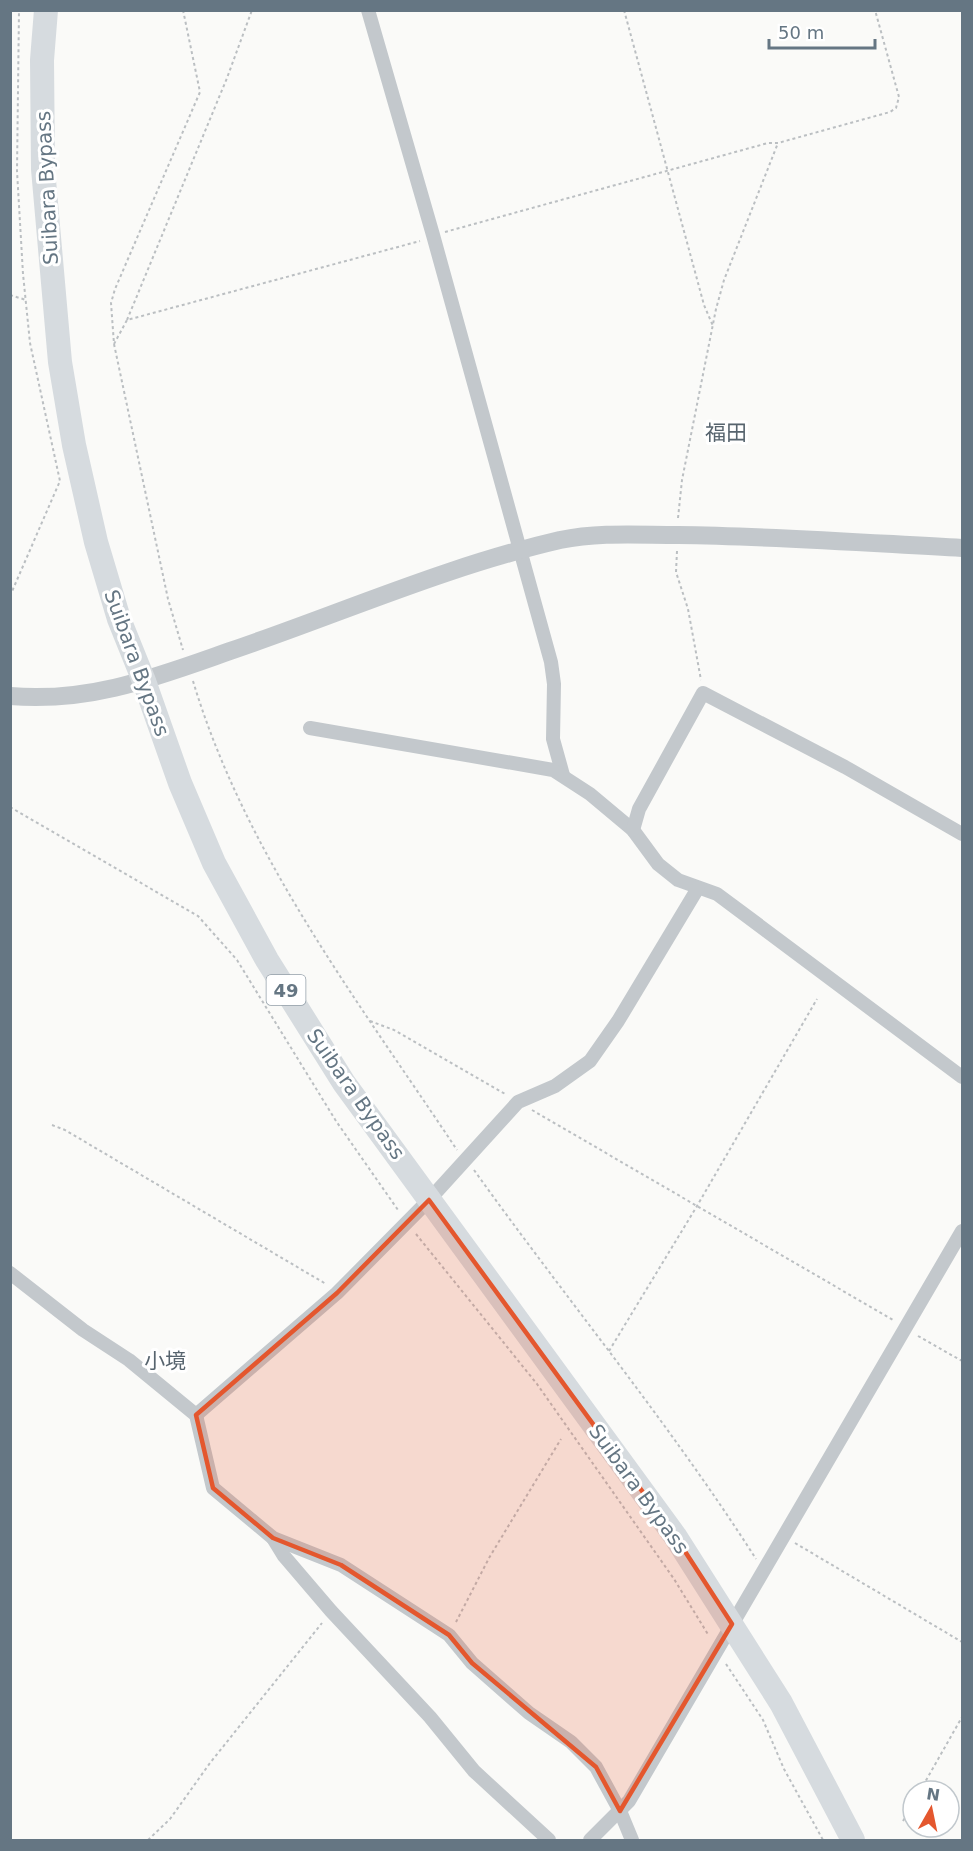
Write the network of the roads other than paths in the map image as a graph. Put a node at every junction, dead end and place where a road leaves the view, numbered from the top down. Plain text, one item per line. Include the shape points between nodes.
1 (46, 10) edge
2 (368, 10) edge
3 (963, 548) edge
4 (519, 550) junction
5 (144, 681) junction
6 (10, 696) edge
7 (309, 728) dead end
8 (562, 775) junction
9 (633, 830) junction
10 (963, 834) edge
11 (698, 888) junction
12 (963, 1077) edge
13 (429, 1200) junction
14 (963, 1231) edge
15 (10, 1273) edge
16 (196, 1415) junction
17 (273, 1538) junction
18 (732, 1624) junction
19 (620, 1811) junction
20 (549, 1840) edge
21 (590, 1840) edge
22 (632, 1840) edge
23 (853, 1840) edge

1 - 5 highway, Suibara Bypass / 49 via 42,60 43,169 60,362 96,542 119,619
2 - 4 street
3 - 4 street via 677,535 584,536
4 - 5 street
4 - 8 street via 551,662 553,739
5 - 6 street via 86,695
5 - 13 highway, Suibara Bypass / 49 via 180,783 214,863 267,960 344,1083
7 - 8 street via 553,770
8 - 9 street
9 - 10 street via 639,809 703,693
9 - 11 street via 658,864 678,880
11 - 12 street via 717,894
11 - 13 street via 590,1061 555,1086 518,1101
13 - 16 street via 337,1293
13 - 18 highway, Suibara Bypass / 49 via 675,1536
14 - 18 street
15 - 16 street via 129,1360
16 - 17 street via 213,1488
17 - 19 street via 341,1566 449,1635 472,1664 529,1713 571,1742 596,1767
17 - 20 street via 331,1611 430,1717 474,1771
18 - 19 street
18 - 23 highway, Suibara Bypass / 49 via 781,1703
19 - 21 street
19 - 22 street

